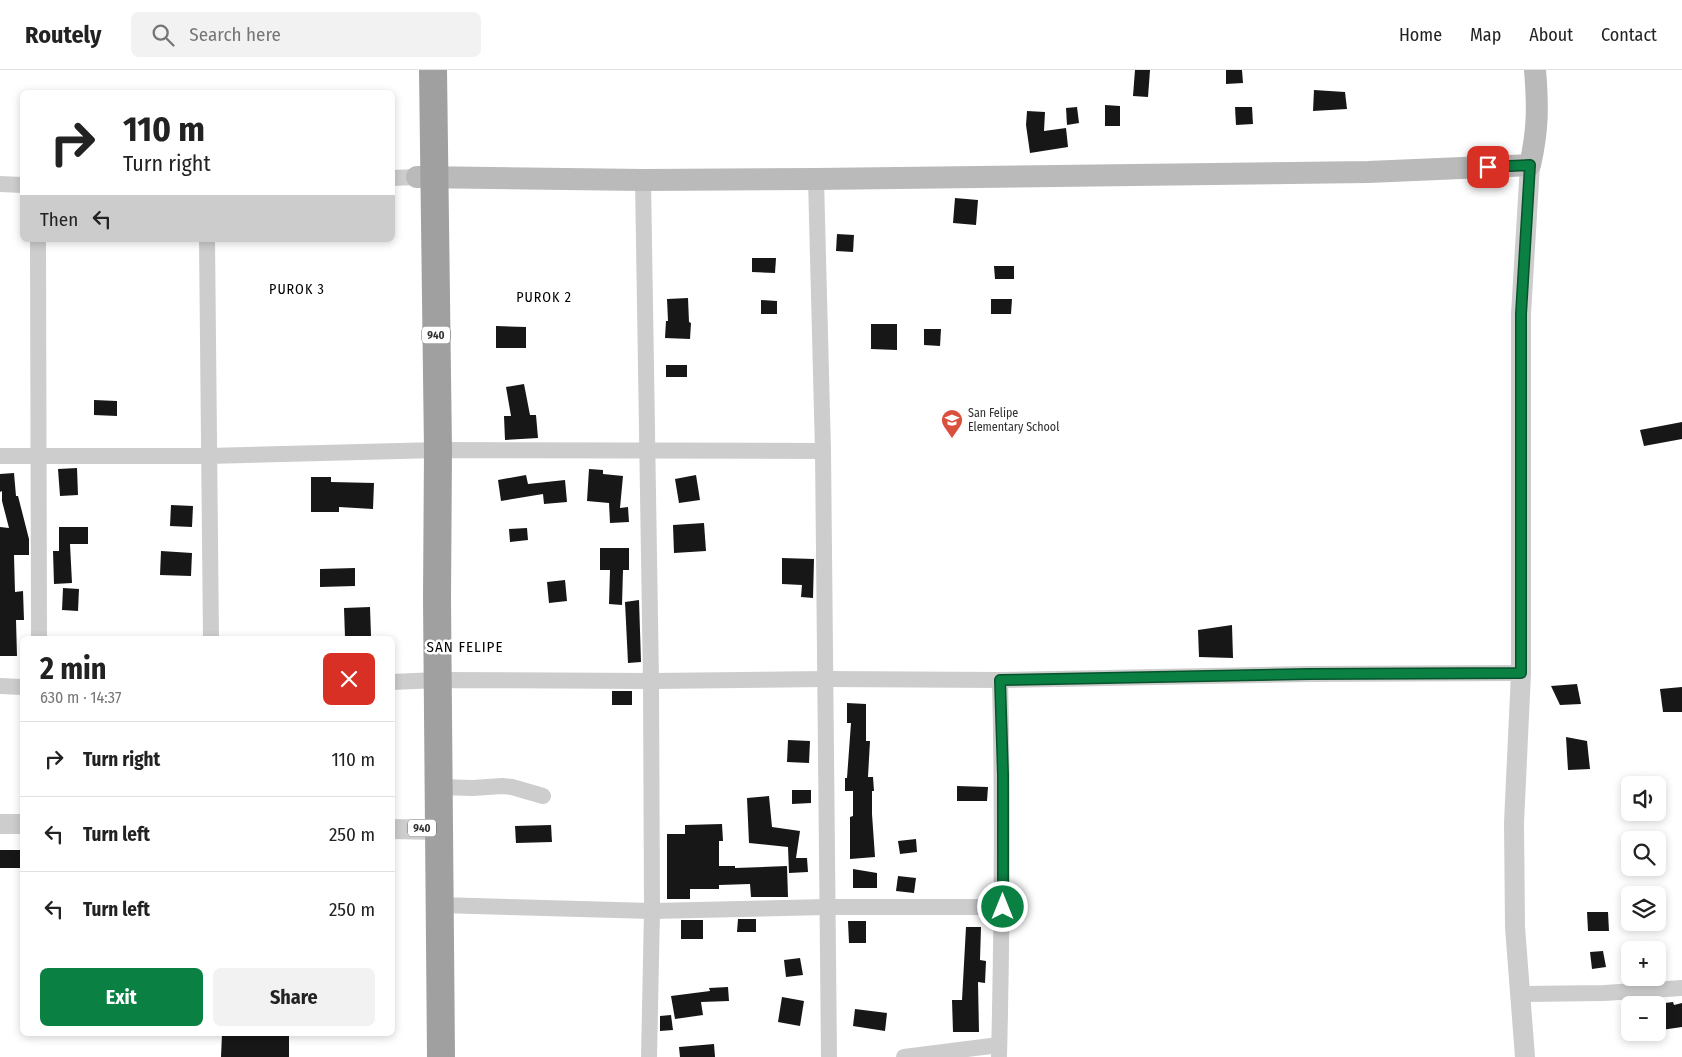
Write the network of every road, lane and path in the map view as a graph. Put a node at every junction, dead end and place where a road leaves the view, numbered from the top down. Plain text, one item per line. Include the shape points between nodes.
1 (417, 70) edge
2 (433, 70) edge
3 (1536, 70) edge
4 (1530, 165) junction
5 (414, 177) edge
6 (643, 180) junction
7 (816, 180) junction
8 (0, 184) edge
9 (20, 185) edge
10 (38, 242) edge
11 (207, 242) edge
12 (647, 450) junction
13 (429, 451) junction
14 (823, 451) junction
15 (40, 455) junction
16 (0, 456) edge
17 (208, 456) junction
18 (39, 636) edge
19 (211, 636) edge
20 (1521, 673) junction
21 (825, 679) junction
22 (430, 680) junction
23 (1000, 680) junction
24 (651, 681) junction
25 (395, 682) edge
26 (0, 686) edge
27 (20, 687) edge
28 (439, 787) junction
29 (543, 796) dead end
30 (0, 824) edge
31 (20, 824) edge
32 (395, 828) edge
33 (431, 830) junction
34 (439, 904) junction
35 (827, 907) junction
36 (1003, 907) junction
37 (652, 911) junction
38 (1682, 988) edge
39 (1521, 994) junction
40 (999, 1051) edge
41 (424, 1057) edge
42 (441, 1057) edge
43 (650, 1057) edge
44 (830, 1057) edge
45 (904, 1057) edge
46 (1525, 1057) edge

1 - 5 highway, 940
2 - 5 highway, 940
3 - 4 main road via 1538,116
4 - 7 main road via 1368,172
4 - 20 street via 1521,314
5 - 6 main road
5 - 13 highway, 940
6 - 7 main road
6 - 12 street
7 - 14 street
8 - 9 street
10 - 15 street
11 - 17 street
12 - 13 street
12 - 14 street
12 - 24 street
13 - 17 street
13 - 22 highway, 940
14 - 21 street
15 - 16 street
15 - 17 street
15 - 18 street
17 - 19 street
20 - 23 street
20 - 39 street via 1514,823 1515,927
21 - 23 street
21 - 24 street
21 - 35 street
22 - 24 street
22 - 25 street
22 - 28 highway, 940
22 - 33 highway, 940
23 - 36 street
24 - 37 street
26 - 27 street
28 - 29 street via 502,786
28 - 33 highway, 940
30 - 31 street
32 - 33 street
33 - 34 highway, 940
33 - 41 highway, 940
34 - 37 street
34 - 42 highway, 940
35 - 36 street
35 - 37 street
35 - 44 street
36 - 40 street
37 - 43 street
38 - 39 street
39 - 46 street
40 - 45 street

